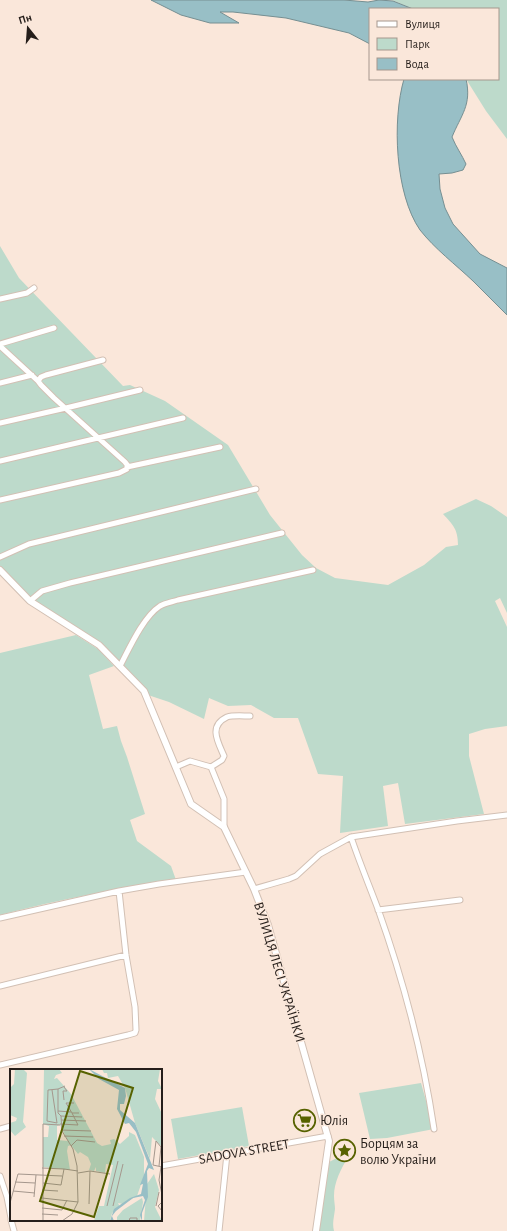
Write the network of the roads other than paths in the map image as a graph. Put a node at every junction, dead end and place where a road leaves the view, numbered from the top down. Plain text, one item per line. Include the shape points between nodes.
1 (34, 288) dead end
2 (0, 299) edge
3 (54, 328) dead end
4 (0, 345) edge
5 (103, 360) dead end
6 (32, 376) junction
7 (38, 381) junction
8 (0, 383) edge
9 (140, 390) dead end
10 (66, 408) junction
11 (183, 418) dead end
12 (0, 423) edge
13 (99, 438) junction
14 (220, 447) dead end
15 (0, 461) edge
16 (127, 467) junction
17 (256, 489) dead end
18 (0, 500) edge
19 (282, 532) dead end
20 (0, 557) edge
21 (0, 570) edge
22 (313, 570) dead end
23 (30, 601) junction
24 (120, 666) junction
25 (250, 716) dead end
26 (176, 767) junction
27 (211, 767) junction
28 (507, 815) edge
29 (224, 827) junction
30 (351, 837) junction
31 (246, 872) junction
32 (254, 889) junction
33 (119, 892) junction
34 (460, 900) dead end
35 (378, 910) junction
36 (0, 918) edge
37 (126, 955) junction
38 (0, 986) edge
39 (0, 1065) edge
40 (10, 1126) edge
41 (0, 1129) edge
42 (434, 1129) dead end
43 (328, 1136) junction
44 (227, 1154) junction
45 (162, 1166) edge
46 (0, 1176) edge
47 (9, 1197) edge
48 (10, 1208) edge
49 (12, 1221) edge
50 (14, 1231) edge
51 (219, 1231) edge
52 (316, 1231) edge

1 - 2 street via 27,293
3 - 4 street
4 - 6 street
5 - 7 street via 46,375
6 - 7 street
6 - 8 street
7 - 10 street
9 - 10 street
10 - 12 street
10 - 13 street
11 - 13 street
13 - 15 street
13 - 16 street via 125,462
14 - 16 street
16 - 18 street via 119,473
17 - 20 street via 28,544
19 - 23 street via 70,583 42,591
21 - 23 street, ВУЛИЦЯ ЛЕСІ УКРАЇНКИ
22 - 24 street via 161,606 140,628
23 - 24 street, ВУЛИЦЯ ЛЕСІ УКРАЇНКИ via 99,645
24 - 26 street, ВУЛИЦЯ ЛЕСІ УКРАЇНКИ via 144,691
25 - 27 street via 228,717 218,724 216,738 224,756
26 - 27 street via 190,761
26 - 29 street, ВУЛИЦЯ ЛЕСІ УКРАЇНКИ via 191,804
27 - 29 street via 224,799
28 - 30 street
29 - 31 street, ВУЛИЦЯ ЛЕСІ УКРАЇНКИ
30 - 32 street via 320,854 296,876
30 - 35 street
31 - 32 street, ВУЛИЦЯ ЛЕСІ УКРАЇНКИ
31 - 33 street
32 - 43 street, ВУЛИЦЯ ЛЕСІ УКРАЇНКИ via 268,925
33 - 36 street
33 - 37 street
34 - 35 street
35 - 42 street via 403,986
37 - 38 street
37 - 39 street via 135,1007 135,1033
40 - 41 street
43 - 44 street, SADOVA STREET
43 - 52 street, ВУЛИЦЯ ЛЕСІ УКРАЇНКИ via 330,1141
44 - 45 street, SADOVA STREET
44 - 51 street
46 - 47 street
47 - 48 street
49 - 50 street

